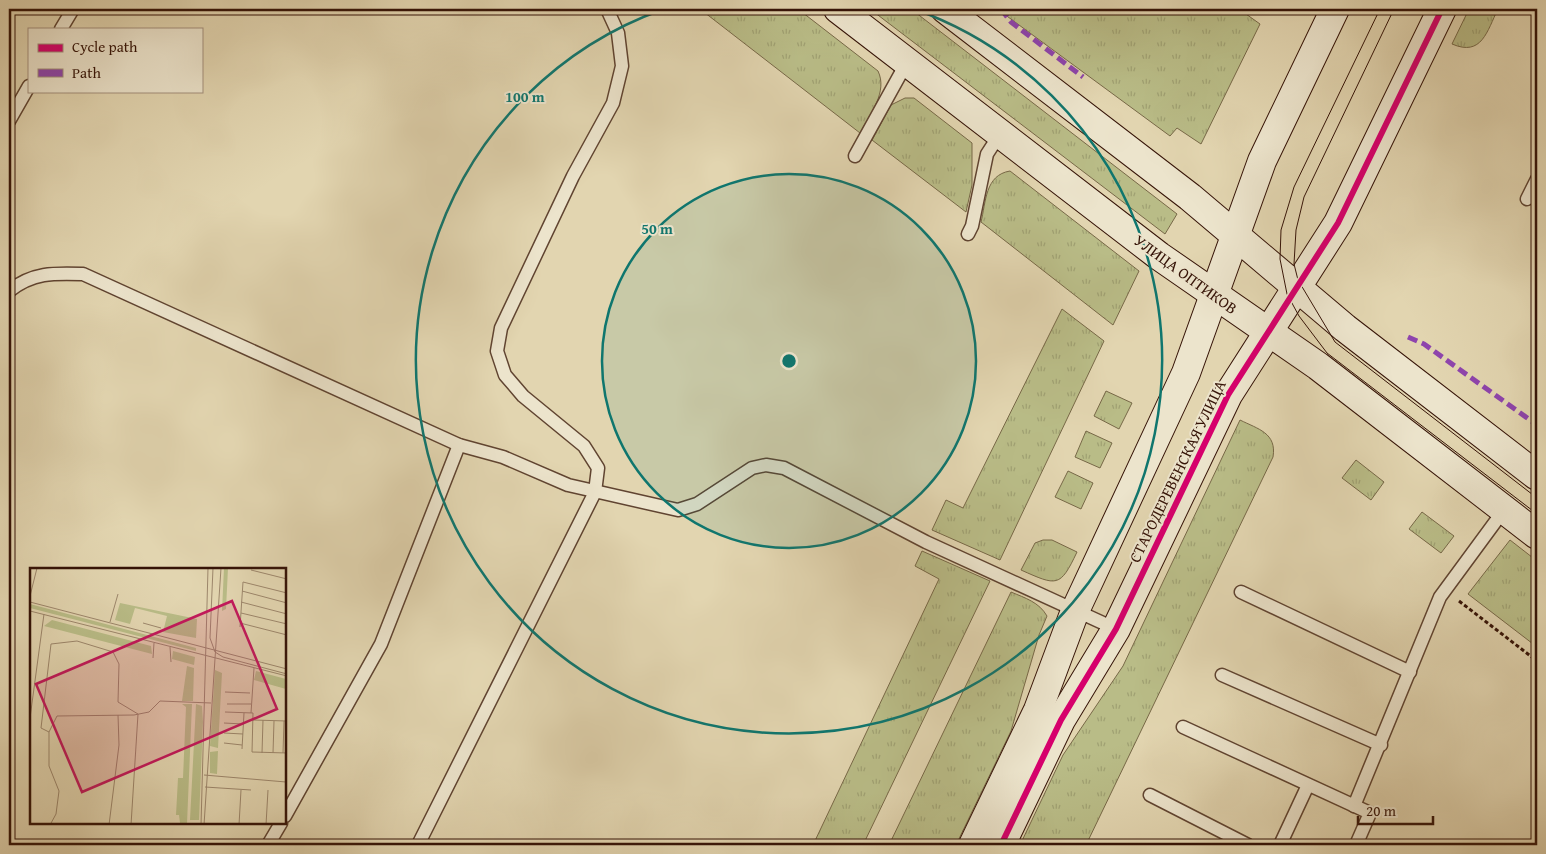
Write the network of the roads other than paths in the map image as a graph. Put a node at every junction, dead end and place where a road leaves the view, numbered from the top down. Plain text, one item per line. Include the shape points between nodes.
1 (73, 9) edge
2 (607, 9) edge
3 (838, 9) edge
4 (945, 9) edge
5 (1335, 9) edge
6 (1442, 9) edge
7 (62, 28) edge
8 (907, 62) junction
9 (28, 88) edge
10 (9, 121) edge
11 (1000, 134) junction
12 (855, 156) dead end
13 (1537, 179) edge
14 (1527, 199) dead end
15 (968, 234) dead end
16 (1235, 235) junction
17 (1297, 287) junction
18 (9, 291) edge
19 (1214, 294) junction
20 (1268, 332) junction
21 (460, 445) junction
22 (1537, 476) edge
23 (595, 492) junction
24 (1504, 510) junction
25 (1537, 535) edge
26 (1241, 592) dead end
27 (1076, 610) junction
28 (1116, 628) junction
29 (1410, 672) junction
30 (1222, 675) dead end
31 (1183, 728) dead end
32 (1381, 746) junction
33 (1308, 785) junction
34 (1150, 795) dead end
35 (1354, 806) junction
36 (286, 814) edge
37 (280, 824) edge
38 (268, 845) edge
39 (418, 845) edge
40 (973, 845) edge
41 (1001, 845) edge
42 (1248, 845) edge
43 (1280, 845) edge
44 (1356, 845) edge

1 - 7 lane
2 - 23 lane via 618,33 622,66 613,103 573,176 501,328 497,351 505,375 523,396 584,446 598,468
3 - 8 street, УЛИЦА ОПТИКОВ
4 - 16 street via 1146,162
5 - 16 street, СТАРОДЕРЕВЕНСКАЯ УЛИЦА via 1262,161
6 - 17 street, СТАРОДЕРЕВЕНСКАЯ УЛИЦА via 1338,224
8 - 11 street, УЛИЦА ОПТИКОВ
8 - 12 lane
9 - 10 lane
11 - 15 lane via 987,154
11 - 19 street, УЛИЦА ОПТИКОВ
13 - 14 lane
16 - 17 street
16 - 19 street, СТАРОДЕРЕВЕНСКАЯ УЛИЦА
17 - 20 street, СТАРОДЕРЕВЕНСКАЯ УЛИЦА
17 - 22 street via 1345,328
18 - 21 lane via 20,282 47,273 83,274
19 - 20 street, УЛИЦА ОПТИКОВ
19 - 27 street, СТАРОДЕРЕВЕНСКАЯ УЛИЦА via 1186,373
20 - 24 street, УЛИЦА ОПТИКОВ via 1318,366
20 - 28 street, СТАРОДЕРЕВЕНСКАЯ УЛИЦА via 1228,394
21 - 23 lane via 503,457 568,485
21 - 36 lane via 382,644
23 - 27 lane via 678,510 697,504 752,468 766,465 784,468 926,542
23 - 39 lane
24 - 25 street, УЛИЦА ОПТИКОВ
24 - 29 lane via 1440,597
26 - 29 lane
27 - 28 lane
27 - 40 street, СТАРОДЕРЕВЕНСКАЯ УЛИЦА via 1038,710
28 - 41 street, СТАРОДЕРЕВЕНСКАЯ УЛИЦА via 1061,720
29 - 32 lane
30 - 32 lane
31 - 33 lane
32 - 35 lane
33 - 35 lane
33 - 43 lane
34 - 42 lane
35 - 44 lane via 1370,813
37 - 38 lane

